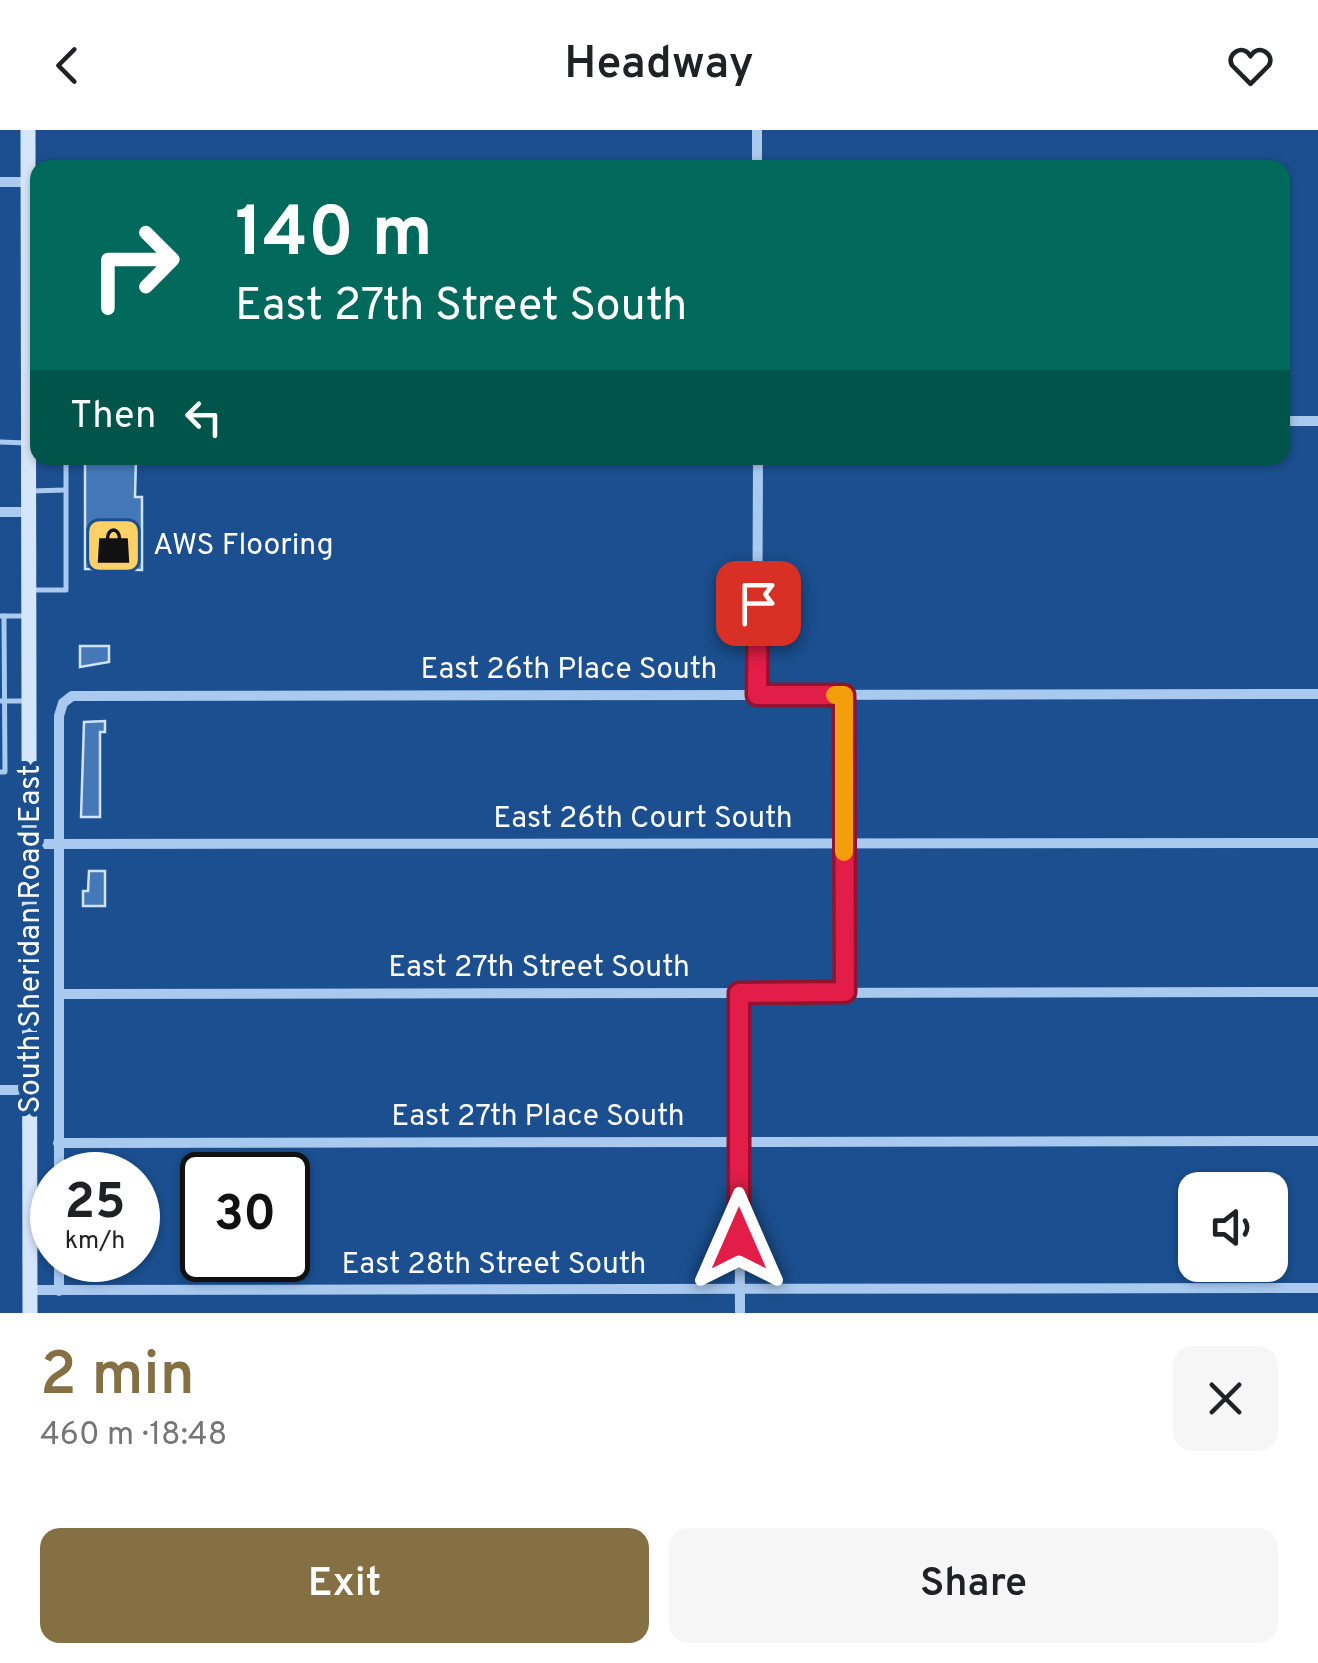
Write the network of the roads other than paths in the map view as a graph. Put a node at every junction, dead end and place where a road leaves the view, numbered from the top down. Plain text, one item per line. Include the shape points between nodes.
1 (28, 130) edge
2 (758, 130) edge
3 (758, 160) edge
4 (0, 182) edge
5 (28, 182) junction
6 (30, 211) edge
7 (1318, 421) edge
8 (1290, 422) edge
9 (30, 434) edge
10 (0, 442) edge
11 (28, 442) junction
12 (66, 465) edge
13 (758, 465) edge
14 (65, 490) junction
15 (28, 491) junction
16 (0, 512) edge
17 (28, 512) junction
18 (28, 590) junction
19 (2, 616) edge
20 (28, 616) junction
21 (1318, 694) edge
22 (757, 695) junction
23 (844, 695) junction
24 (28, 701) junction
25 (2, 702) edge
26 (63, 704) joint
27 (0, 772) edge
28 (1318, 843) edge
29 (28, 844) junction
30 (60, 844) junction
31 (844, 844) junction
32 (845, 992) junction
33 (1318, 992) edge
34 (739, 993) junction
35 (59, 994) junction
36 (0, 1090) edge
37 (28, 1090) junction
38 (1318, 1141) edge
39 (739, 1142) junction
40 (58, 1143) junction
41 (58, 1152) edge
42 (59, 1282) edge
43 (740, 1288) junction
44 (1318, 1288) edge
45 (30, 1290) junction
46 (59, 1290) junction
47 (30, 1313) edge
48 (740, 1313) edge

1 - 5 main road, South Sheridan Road East
2 - 3 street
4 - 5 street
5 - 6 main road, South Sheridan Road East
7 - 8 street
9 - 11 main road, South Sheridan Road East
10 - 11 lane
11 - 15 main road, South Sheridan Road East
12 - 14 lane
13 - 22 street
14 - 15 lane
14 - 18 lane via 66,590
15 - 17 main road, South Sheridan Road East
16 - 17 street
17 - 18 main road, South Sheridan Road East
18 - 20 main road, South Sheridan Road East
19 - 20 lane
19 - 25 lane
20 - 24 main road, South Sheridan Road East
21 - 23 street, East 26th Place South
22 - 23 street, East 26th Place South
22 - 26 street, East 26th Place South via 80,694
23 - 31 street
24 - 25 lane
24 - 29 main road, South Sheridan Road East
25 - 27 lane
26 - 30 street, South Sheridan Road East
28 - 31 street, East 26th Court South
29 - 30 street, East 26th Court South
29 - 37 main road, South Sheridan Road East
30 - 31 street, East 26th Court South
30 - 35 street, South Sheridan Road East
31 - 32 street
32 - 33 street, East 27th Street South
32 - 34 street, East 27th Street South
34 - 35 street, East 27th Street South
34 - 39 street
35 - 40 street, South Sheridan Road East
36 - 37 street
37 - 45 main road, South Sheridan Road East
38 - 39 street, East 27th Place South
39 - 40 street, East 27th Place South
39 - 43 street
40 - 41 street, South Sheridan Road East
42 - 46 street
43 - 44 street, East 28th Street South
43 - 46 street, East 28th Street South
43 - 48 street
45 - 46 street, East 28th Street South
45 - 47 main road, South Sheridan Road East

